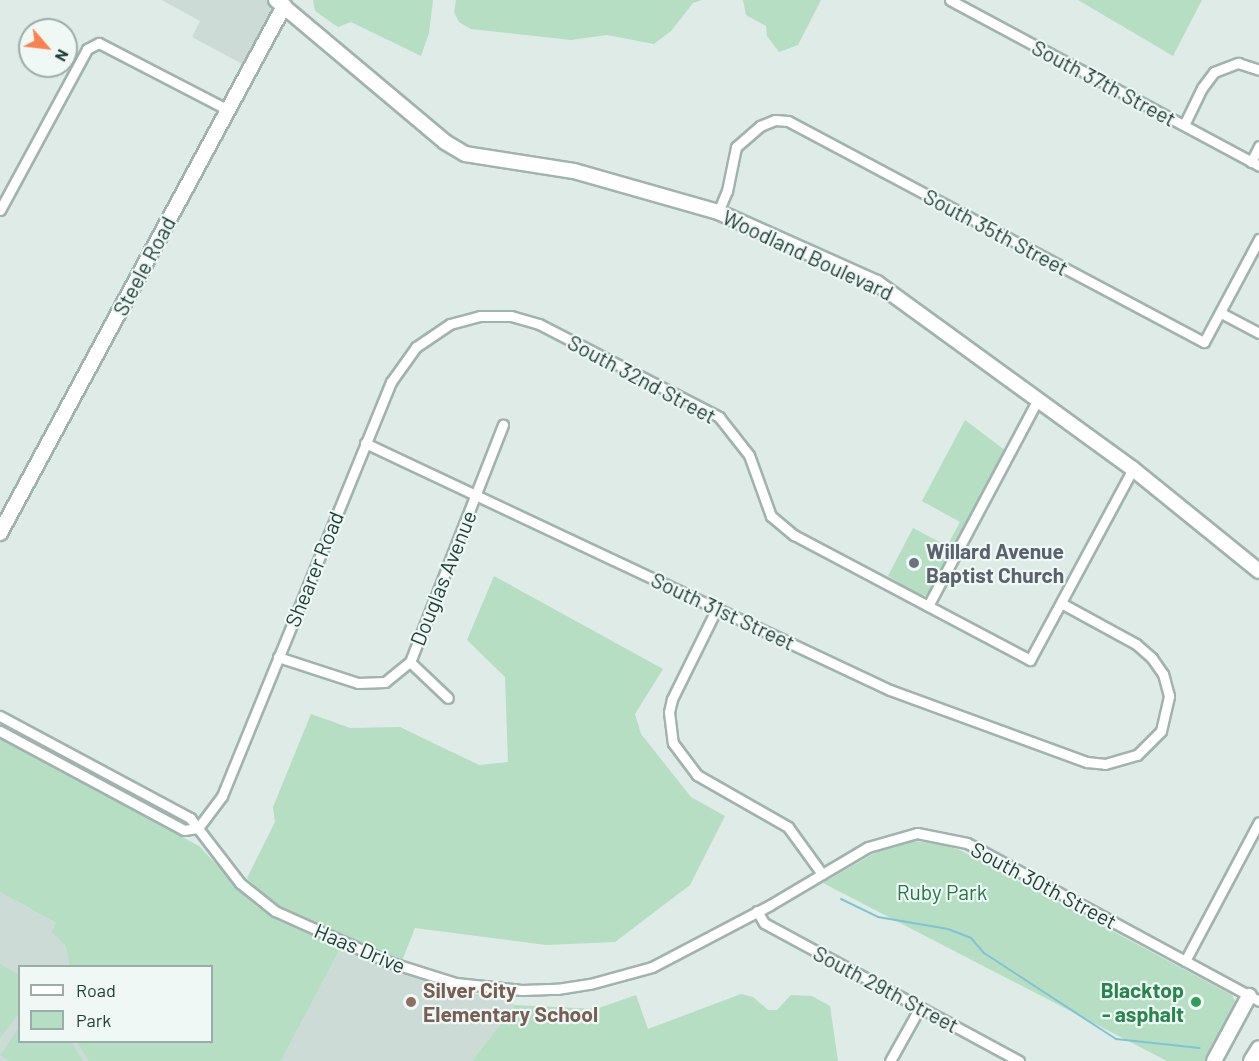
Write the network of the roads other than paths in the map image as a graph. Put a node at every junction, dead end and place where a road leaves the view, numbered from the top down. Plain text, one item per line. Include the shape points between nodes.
1 (950, 0) edge
2 (282, 2) edge
3 (1259, 70) edge
4 (228, 110) junction
5 (1184, 125) junction
6 (1259, 146) edge
7 (1255, 164) edge
8 (0, 210) edge
9 (718, 212) junction
10 (1259, 239) edge
11 (1221, 314) junction
12 (450, 324) joint
13 (1259, 333) edge
14 (1038, 399) junction
15 (503, 425) dead end
16 (365, 443) junction
17 (1133, 469) junction
18 (476, 495) junction
19 (0, 533) edge
20 (1259, 571) edge
21 (1061, 603) junction
22 (928, 606) junction
23 (717, 608) junction
24 (278, 657) junction
25 (410, 662) junction
26 (448, 698) dead end
27 (0, 716) edge
28 (0, 731) edge
29 (1259, 822) edge
30 (198, 828) junction
31 (822, 874) junction
32 (757, 912) junction
33 (1185, 961) junction
34 (1254, 998) edge
35 (920, 1007) junction
36 (1259, 1048) edge
37 (890, 1061) edge
38 (1019, 1061) edge
39 (1214, 1061) edge
40 (1251, 1061) edge

1 - 5 street, South 37th Street
2 - 4 street, Steele Road
2 - 9 street, Woodland Boulevard via 455,149 477,159 574,171
3 - 5 street via 1238,63 1214,72 1202,87
4 - 8 street via 99,43 87,49
4 - 19 street, Steele Road
5 - 7 street, South 37th Street
6 - 7 street
9 - 11 street, South 35th Street via 727,191 736,147 760,126 775,120 788,121 1204,342
9 - 14 street, Woodland Boulevard via 877,283
10 - 11 street
11 - 13 street
12 - 16 street, Shearer Road via 416,347 392,382
12 - 22 street, South 32nd Street via 480,316 511,316 539,324 719,417 749,454 771,516 807,544
14 - 17 street, Woodland Boulevard
14 - 22 street
15 - 18 street, Douglas Avenue
16 - 18 street, South 31st Street
16 - 24 street, Shearer Road
17 - 20 street, Woodland Boulevard
17 - 21 street
18 - 23 street, South 31st Street
18 - 25 street, Douglas Avenue
21 - 22 street, South 32nd Street via 1030,660
21 - 23 street, South 31st Street via 1152,658 1163,674 1168,696 1161,731 1149,746 1123,761 1088,762 890,690
23 - 31 street via 677,684 669,712 673,743 686,765 712,784 788,827
24 - 25 street via 358,683 385,682
24 - 30 street, Shearer Road via 222,796
25 - 26 street
27 - 30 street, Haas Drive via 190,818
28 - 30 street via 184,830
29 - 33 street
30 - 32 street, Haas Drive via 240,883 275,910 422,974 493,988 557,989 618,978 684,952
31 - 32 street, Haas Drive
31 - 33 street, South 30th Street via 868,847 898,836 948,836
32 - 35 street, South 29th Street via 764,923
33 - 34 street, South 30th Street
34 - 39 street
35 - 37 street
35 - 38 street, South 29th Street
36 - 40 street

